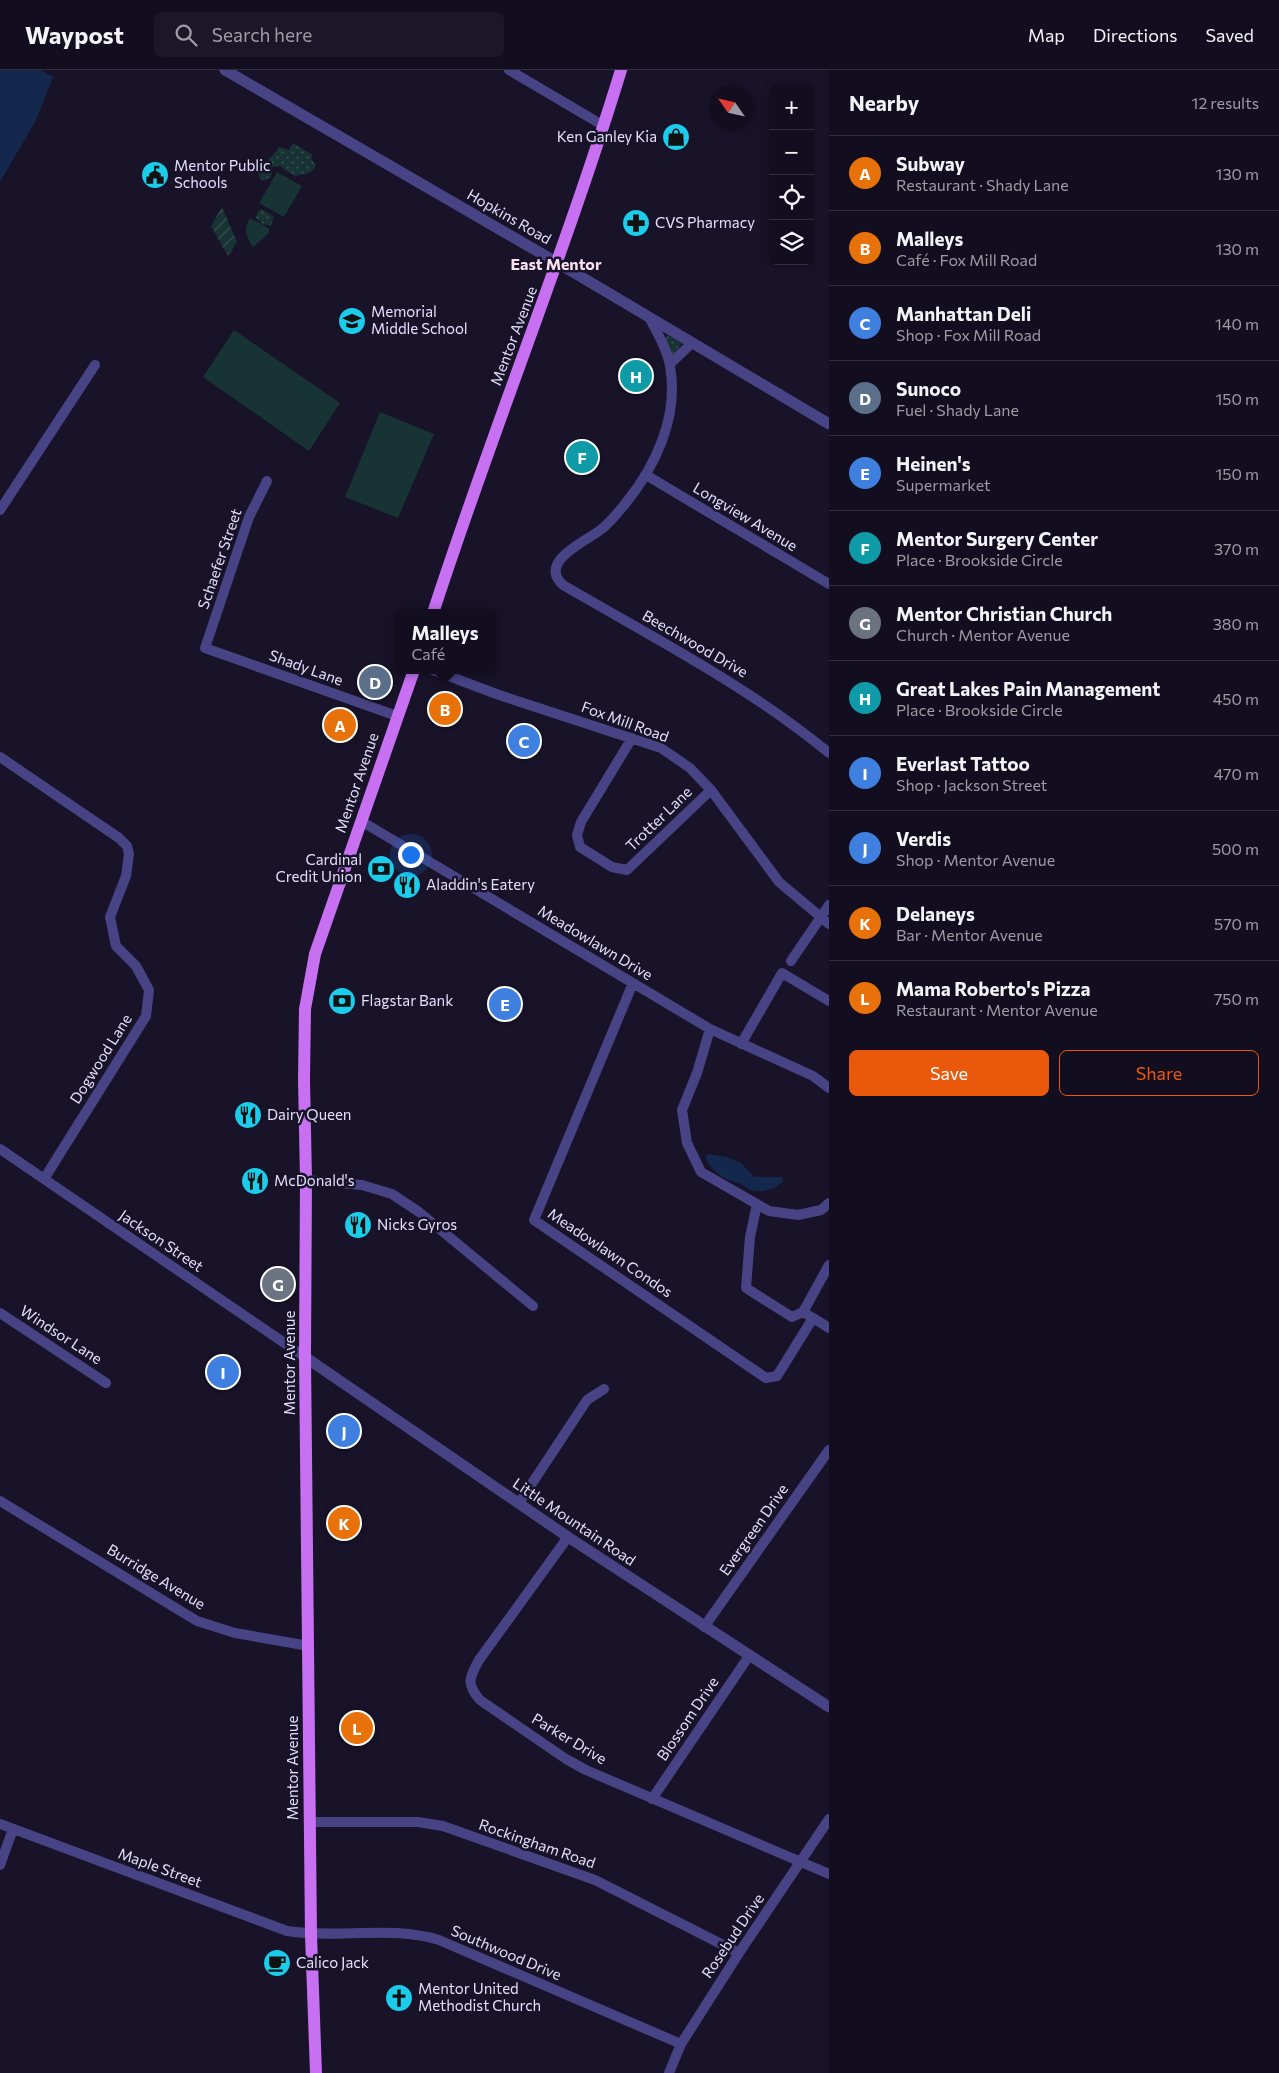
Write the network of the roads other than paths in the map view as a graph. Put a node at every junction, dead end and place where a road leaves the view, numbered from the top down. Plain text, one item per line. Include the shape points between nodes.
1 (225, 70) edge
2 (509, 70) edge
3 (621, 70) edge
4 (604, 126) junction
5 (558, 263) junction
6 (650, 317) junction
7 (692, 343) junction
8 (670, 364) junction
9 (95, 365) dead end
10 (829, 424) edge
11 (646, 476) junction
12 (267, 481) dead end
13 (0, 510) edge
14 (829, 584) edge
15 (434, 609) edge
16 (205, 648) joint
17 (413, 674) edge
18 (444, 674) edge
19 (397, 716) junction
20 (632, 738) junction
21 (829, 754) edge
22 (0, 757) edge
23 (711, 790) junction
24 (361, 821) junction
25 (829, 905) edge
26 (820, 917) junction
27 (829, 924) edge
28 (791, 961) dead end
29 (633, 982) junction
30 (829, 1001) edge
31 (710, 1029) junction
32 (741, 1044) junction
33 (829, 1088) edge
34 (0, 1149) edge
35 (44, 1179) junction
36 (306, 1180) junction
37 (829, 1203) edge
38 (757, 1204) junction
39 (829, 1265) edge
40 (533, 1306) dead end
41 (803, 1312) junction
42 (0, 1313) edge
43 (813, 1318) junction
44 (829, 1328) edge
45 (305, 1357) junction
46 (106, 1383) dead end
47 (604, 1390) dead end
48 (829, 1450) edge
49 (0, 1501) edge
50 (518, 1502) junction
51 (568, 1537) junction
52 (704, 1627) junction
53 (309, 1646) junction
54 (750, 1656) junction
55 (829, 1707) edge
56 (652, 1799) junction
57 (829, 1819) edge
58 (310, 1822) junction
59 (0, 1824) edge
60 (13, 1829) junction
61 (802, 1861) junction
62 (0, 1865) edge
63 (829, 1874) edge
64 (311, 1935) junction
65 (738, 1953) junction
66 (681, 2044) junction
67 (316, 2073) edge
68 (669, 2073) edge

1 - 5 street, Hopkins Road
2 - 4 street
3 - 4 main road, Mentor Avenue
4 - 5 main road, Mentor Avenue
5 - 6 street, Hopkins Road
5 - 15 main road, Mentor Avenue
6 - 7 street, Hopkins Road
6 - 8 street
7 - 8 street
7 - 10 street, Hopkins Road
8 - 11 street via 669,417 661,445
9 - 13 street
11 - 14 street, Longview Avenue
11 - 21 street, Beechwood Drive via 613,519 564,554 556,568 557,576 563,585 731,682
12 - 16 street, Schaefer Street via 249,516
16 - 19 street, Shady Lane
17 - 19 main road, Mentor Avenue
18 - 20 street, Fox Mill Road
19 - 24 main road, Mentor Avenue
20 - 23 street, Fox Mill Road via 676,757
20 - 23 street, Trotter Lane via 581,822 577,835 580,847 612,867 628,870
22 - 35 street, Dogwood Lane via 127,846 126,876 110,917 116,946 136,966 149,990 146,1016
23 - 26 street, Fox Mill Road via 779,882
24 - 29 street, Meadowlawn Drive
24 - 36 main road, Mentor Avenue via 315,954 309,982 304,1035
25 - 26 street
26 - 27 street, Fox Mill Road
26 - 28 street
29 - 31 street, Meadowlawn Drive
29 - 43 street, Meadowlawn Condos via 534,1220 766,1378 777,1376
30 - 32 street via 782,973
31 - 32 street, Meadowlawn Drive
31 - 38 street via 682,1110 687,1143 701,1172
32 - 33 street, Meadowlawn Drive via 813,1076
34 - 35 street, Jackson Street
35 - 45 street, Jackson Street
36 - 40 street via 356,1184 392,1194 419,1212
36 - 45 main road, Mentor Avenue
37 - 38 street via 821,1210 798,1215 769,1211
38 - 41 street via 750,1237 746,1288 792,1317
39 - 41 street
41 - 43 street
42 - 46 street, Windsor Lane
43 - 44 street
45 - 50 street, Little Mountain Road
45 - 53 main road, Mentor Avenue
47 - 50 street via 587,1400
48 - 52 street, Evergreen Drive
49 - 53 street, Burridge Avenue via 198,1621 235,1634
50 - 51 street, Little Mountain Road
51 - 52 street, Little Mountain Road
51 - 56 street, Parker Drive via 470,1674 472,1691 480,1700 566,1759
52 - 54 street, Little Mountain Road
53 - 58 main road, Mentor Avenue
54 - 55 street, Little Mountain Road
54 - 56 street, Blossom Drive
56 - 61 street, Parker Drive
57 - 61 street, Rosebud Drive
58 - 64 main road, Mentor Avenue
58 - 65 street, Rockingham Road via 418,1822 444,1826 595,1880
59 - 60 street, Maple Street
60 - 62 street
60 - 64 street, Maple Street via 287,1931
61 - 63 street, Parker Drive
61 - 65 street, Rosebud Drive
64 - 66 street, Southwood Drive via 422,1935
64 - 67 main road, Mentor Avenue
65 - 66 street, Rosebud Drive
66 - 68 street, Rosebud Drive

